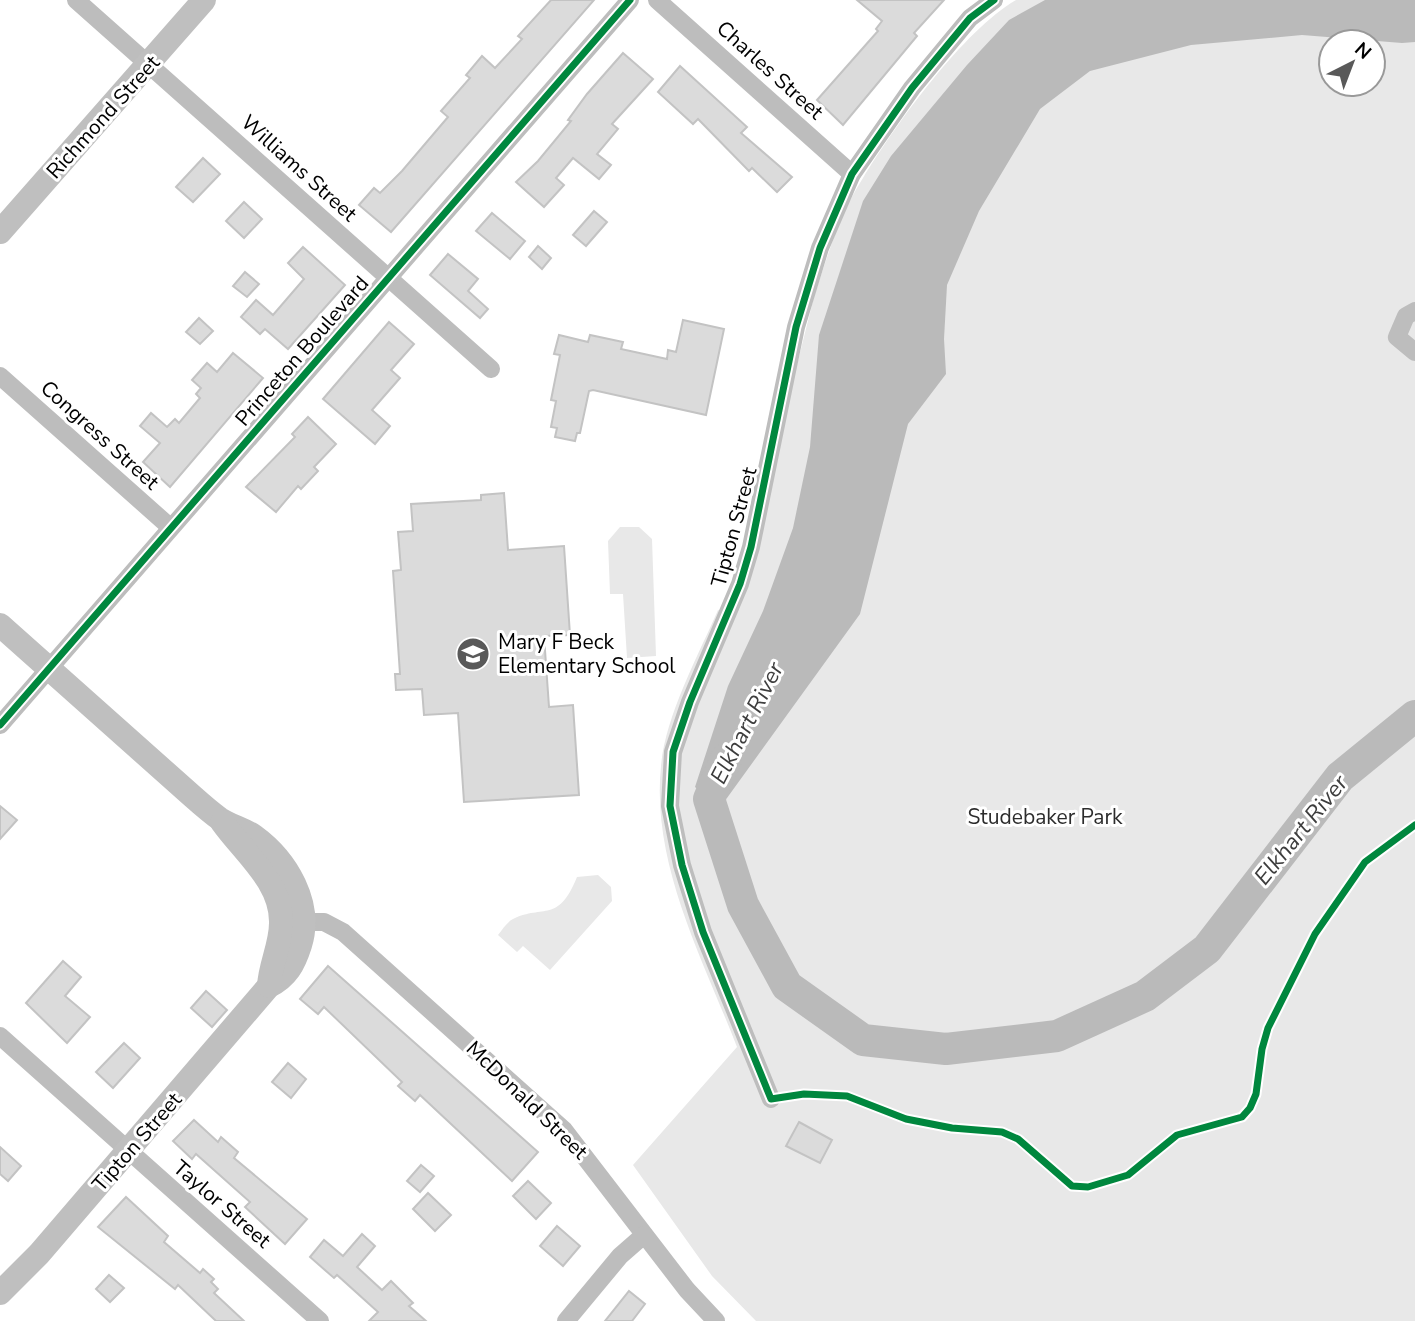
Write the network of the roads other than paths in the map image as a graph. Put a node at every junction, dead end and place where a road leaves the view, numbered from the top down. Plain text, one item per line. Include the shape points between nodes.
1 (76, 0) edge
2 (204, 0) edge
3 (630, 0) edge
4 (657, 0) edge
5 (994, 0) edge
6 (149, 66) junction
7 (852, 174) junction
8 (3, 221) edge
9 (389, 279) junction
10 (1415, 312) edge
11 (1415, 352) edge
12 (491, 369) dead end
13 (0, 376) edge
14 (170, 527) junction
15 (0, 625) edge
16 (49, 669) junction
17 (0, 726) edge
18 (293, 922) junction
19 (0, 1036) edge
20 (771, 1099) dead end
21 (128, 1152) junction
22 (644, 1235) junction
23 (0, 1293) edge
24 (320, 1321) edge
25 (566, 1321) edge
26 (716, 1321) edge

1 - 6 street, Williams Street
2 - 6 street, Richmond Street
3 - 9 street, Princeton Boulevard
4 - 7 street, Charles Street
5 - 7 street, Tipton Street via 970,18 912,88
6 - 8 street, Richmond Street
6 - 9 street, Williams Street
7 - 20 street, Tipton Street via 820,248 796,327 740,584 673,752 670,806 682,865 703,932
9 - 12 street, Williams Street
9 - 14 street, Princeton Boulevard
10 - 11 street via 1406,316 1397,337
13 - 14 street, Congress Street
14 - 16 street, Princeton Boulevard
15 - 16 street
16 - 17 street, Princeton Boulevard
16 - 18 street via 219,818 272,852 291,876
18 - 21 street, Tipton Street via 296,958 284,978 269,986
18 - 22 street, McDonald Street via 324,922 343,932 527,1095 564,1130
19 - 21 street, Taylor Street
21 - 23 street, Tipton Street
21 - 24 street, Taylor Street
22 - 25 street via 620,1256
22 - 26 street, McDonald Street

